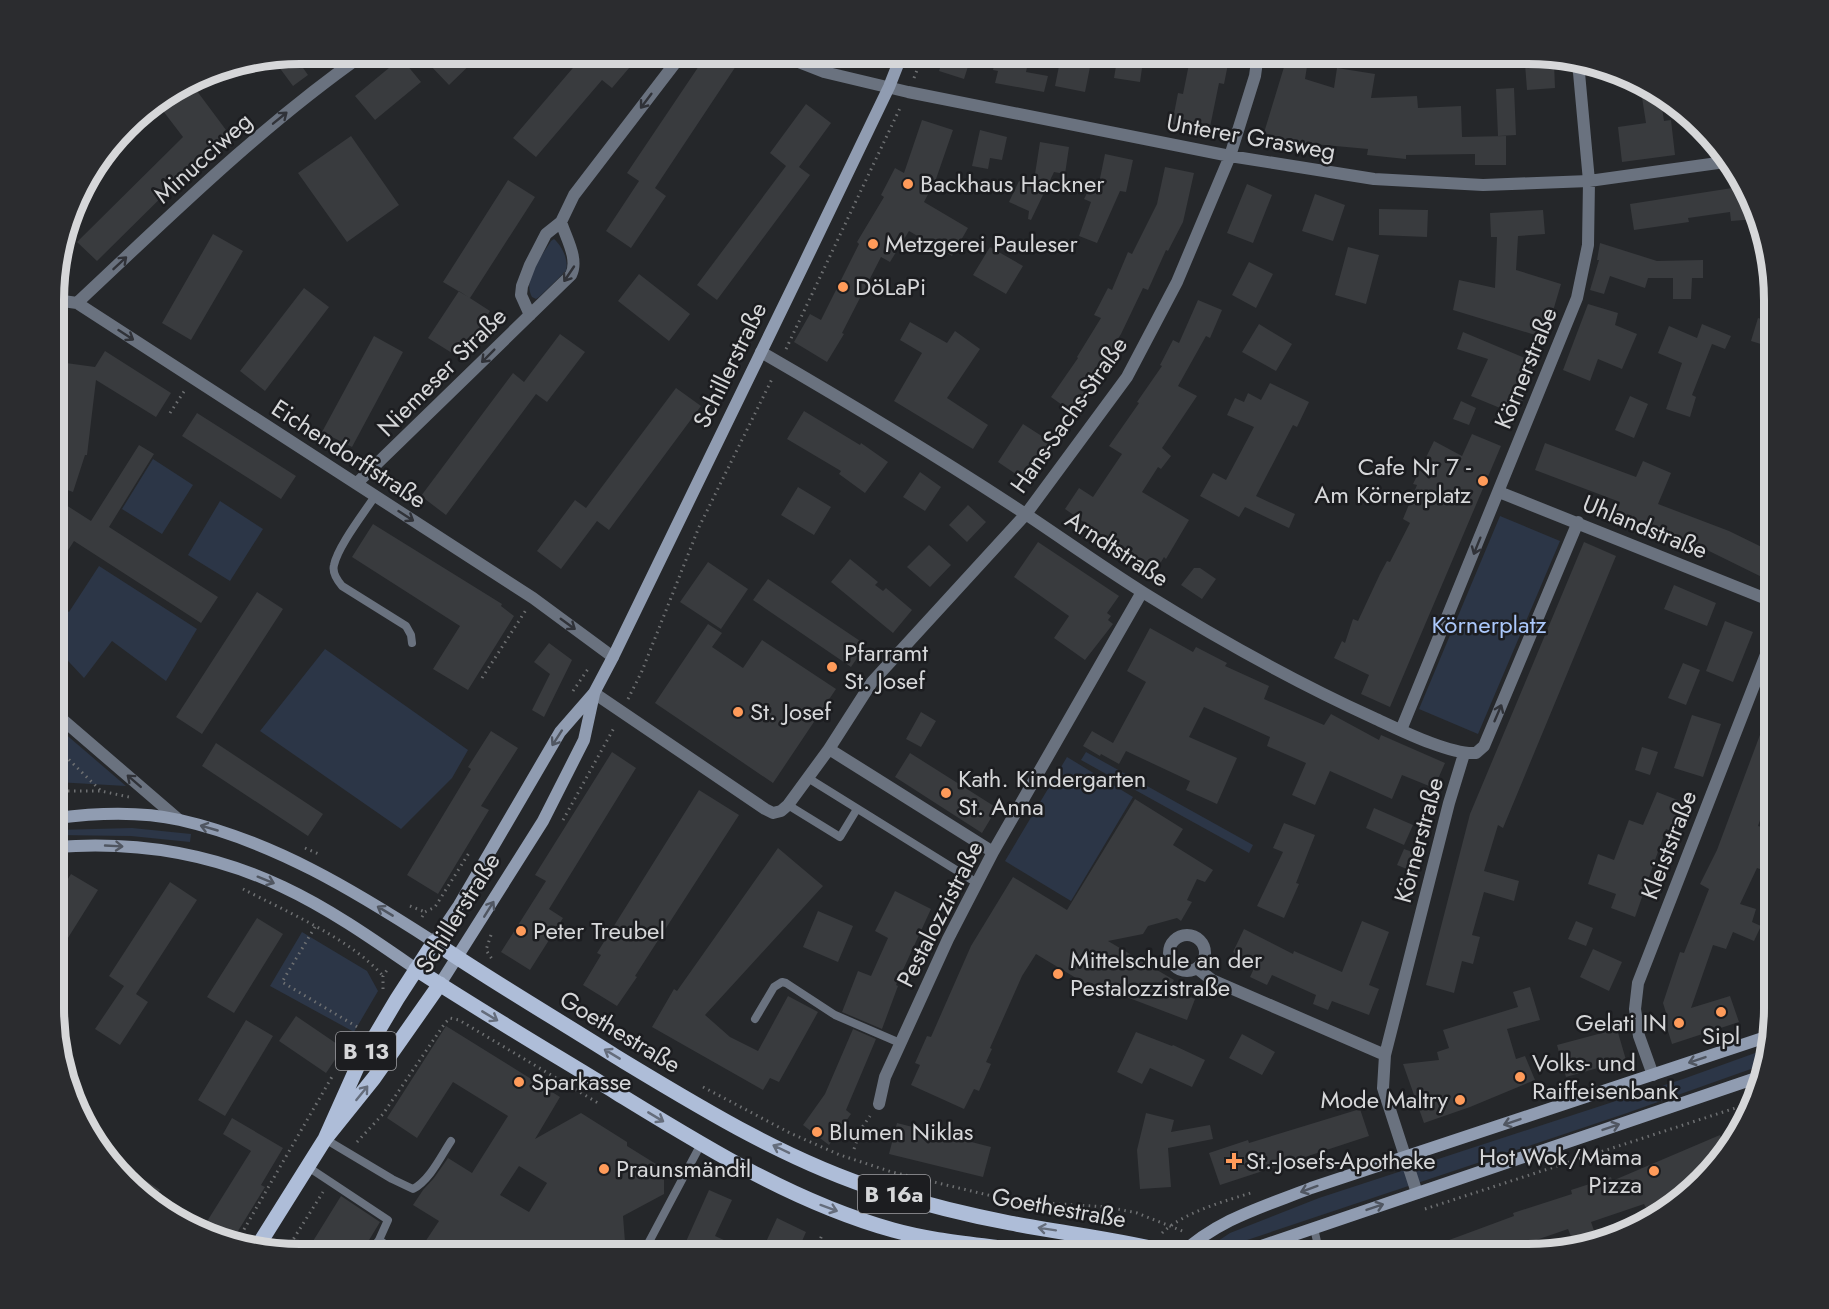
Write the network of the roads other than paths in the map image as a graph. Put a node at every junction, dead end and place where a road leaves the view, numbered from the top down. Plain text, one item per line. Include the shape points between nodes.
1 (350, 64) edge
2 (673, 64) edge
3 (804, 64) edge
4 (898, 64) edge
5 (1257, 64) edge
6 (1579, 70) edge
7 (889, 87) junction
8 (1230, 156) junction
9 (1720, 163) edge
10 (1589, 181) junction
11 (561, 222) junction
12 (64, 301) edge
13 (77, 303) junction
14 (530, 315) junction
15 (761, 352) junction
16 (357, 483) junction
17 (1499, 492) junction
18 (375, 496) junction
19 (1026, 514) junction
20 (1578, 522) junction
21 (1142, 592) junction
22 (1764, 598) edge
23 (412, 643) dead end
24 (613, 657) junction
25 (1764, 660) edge
26 (594, 693) junction
27 (64, 721) edge
28 (1401, 730) junction
29 (829, 749) junction
30 (1464, 754) junction
31 (808, 778) junction
32 (788, 805) junction
33 (857, 809) junction
34 (64, 818) edge
35 (178, 819) junction
36 (64, 846) edge
37 (993, 852) junction
38 (977, 883) junction
39 (434, 942) junction
40 (458, 958) junction
41 (416, 969) junction
42 (1198, 969) dead end
43 (440, 984) junction
44 (755, 1019) dead end
45 (1762, 1038) edge
46 (900, 1043) junction
47 (1385, 1055) junction
48 (1653, 1075) junction
49 (1753, 1079) edge
50 (879, 1104) dead end
51 (325, 1139) junction
52 (451, 1141) dead end
53 (700, 1144) junction
54 (1405, 1158) junction
55 (308, 1167) junction
56 (1417, 1193) junction
57 (1314, 1228) junction
58 (379, 1240) junction
59 (1280, 1240) junction
60 (261, 1241) edge
61 (376, 1244) edge
62 (385, 1244) edge
63 (648, 1244) edge
64 (963, 1244) edge
65 (1131, 1244) edge
66 (1192, 1244) edge
67 (1268, 1244) edge
68 (1277, 1244) edge
69 (1318, 1244) edge

13 -> 1 street, Minucciweg via 236,154
2 -> 11 street, Niemeser Straße via 574,195
3 - 7 street, Unterer Grasweg
4 - 7 main road, Schillerstraße
5 - 8 street, Hans-Sachs-Straße
6 - 10 street, Körnerstraße
7 - 8 street, Unterer Grasweg
7 - 15 main road, Schillerstraße
8 - 10 street, Unterer Grasweg via 1374,179 1483,185
8 - 19 street, Hans-Sachs-Straße via 1177,282 1127,377
9 - 10 street, Unterer Grasweg
10 - 17 street, Körnerstraße via 1588,245 1577,298
11 - 14 street, Niemeser Straße via 546,234 522,286 521,296
11 -> 14 street, Niemeser Straße via 574,270
12 - 13 street, Eichendorffstraße
13 -> 16 street, Eichendorffstraße
14 -> 16 street, Niemeser Straße
15 - 19 street, Arndtstraße via 878,420
15 - 24 main road, Schillerstraße
16 - 18 street, Eichendorffstraße
17 - 20 street, Uhlandstraße
17 -> 28 street, Körnerstraße
18 - 23 lane via 333,566 342,586 406,626
18 -> 24 street, Eichendorffstraße via 533,598
19 - 21 street, Arndtstraße
19 - 29 street, Hans-Sachs-Straße via 872,682
20 - 22 street, Uhlandstraße
30 -> 20 street, Körnerstraße via 1476,753 1484,746
21 - 28 street, Arndtstraße via 1227,644
21 - 37 street, Pestalozzistraße
24 - 26 main road, Schillerstraße
25 - 48 street, Kleiststraße via 1638,984 1635,1009 1639,1036
26 - 32 street via 765,809 773,813
26 -> 39 main road, Schillerstraße via 560,732
40 -> 26 main road, Schillerstraße via 543,821 584,740
35 -> 27 street
28 - 30 street, Arndtstraße
29 - 31 street
29 - 37 street
30 - 47 street, Körnerstraße
31 - 32 street
31 - 33 lane
32 - 33 lane via 840,837
33 - 38 lane
34 - 35 main road, Goethestraße via 131,814
39 -> 35 main road, Goethestraße via 319,872 274,850
36 -> 41 main road, Goethestraße via 153,848 228,865 284,887
37 - 38 street, Pestalozzistraße
38 - 46 street, Pestalozzistraße
39 - 40 main road, Goethestraße
39 - 41 main road, Schillerstraße / B 13
40 - 43 main road, Schillerstraße
65 -> 40 main road, Goethestraße / B 16a via 1010,1223 883,1191 793,1156 698,1106
41 - 43 main road, Goethestraße / B 16a
41 - 51 main road, Schillerstraße / B 13 via 359,1063
42 - 47 street via 1212,980
51 -> 43 main road, Schillerstraße / B 13 via 374,1078
43 -> 53 main road, Goethestraße / B 16a
44 - 46 lane via 774,987 782,982 835,1015
45 -> 48 main road
46 - 50 street, Pestalozzistraße via 885,1077
47 - 54 street, Körnerstraße via 1383,1088
48 -> 54 main road
56 -> 49 main road
51 - 52 lane via 413,1189
51 - 55 main road, Schillerstraße / B 13
53 - 63 lane
53 -> 64 main road, Goethestraße / B 16a via 823,1207 892,1230
54 - 56 street, Körnerstraße
54 -> 66 main road via 1240,1215
55 - 58 lane via 388,1220
55 - 60 main road, Schillerstraße / B 13
57 -> 56 main road
57 - 59 main road
57 - 69 lane
58 - 61 lane
58 - 62 lane
59 - 67 main road
59 - 68 main road

